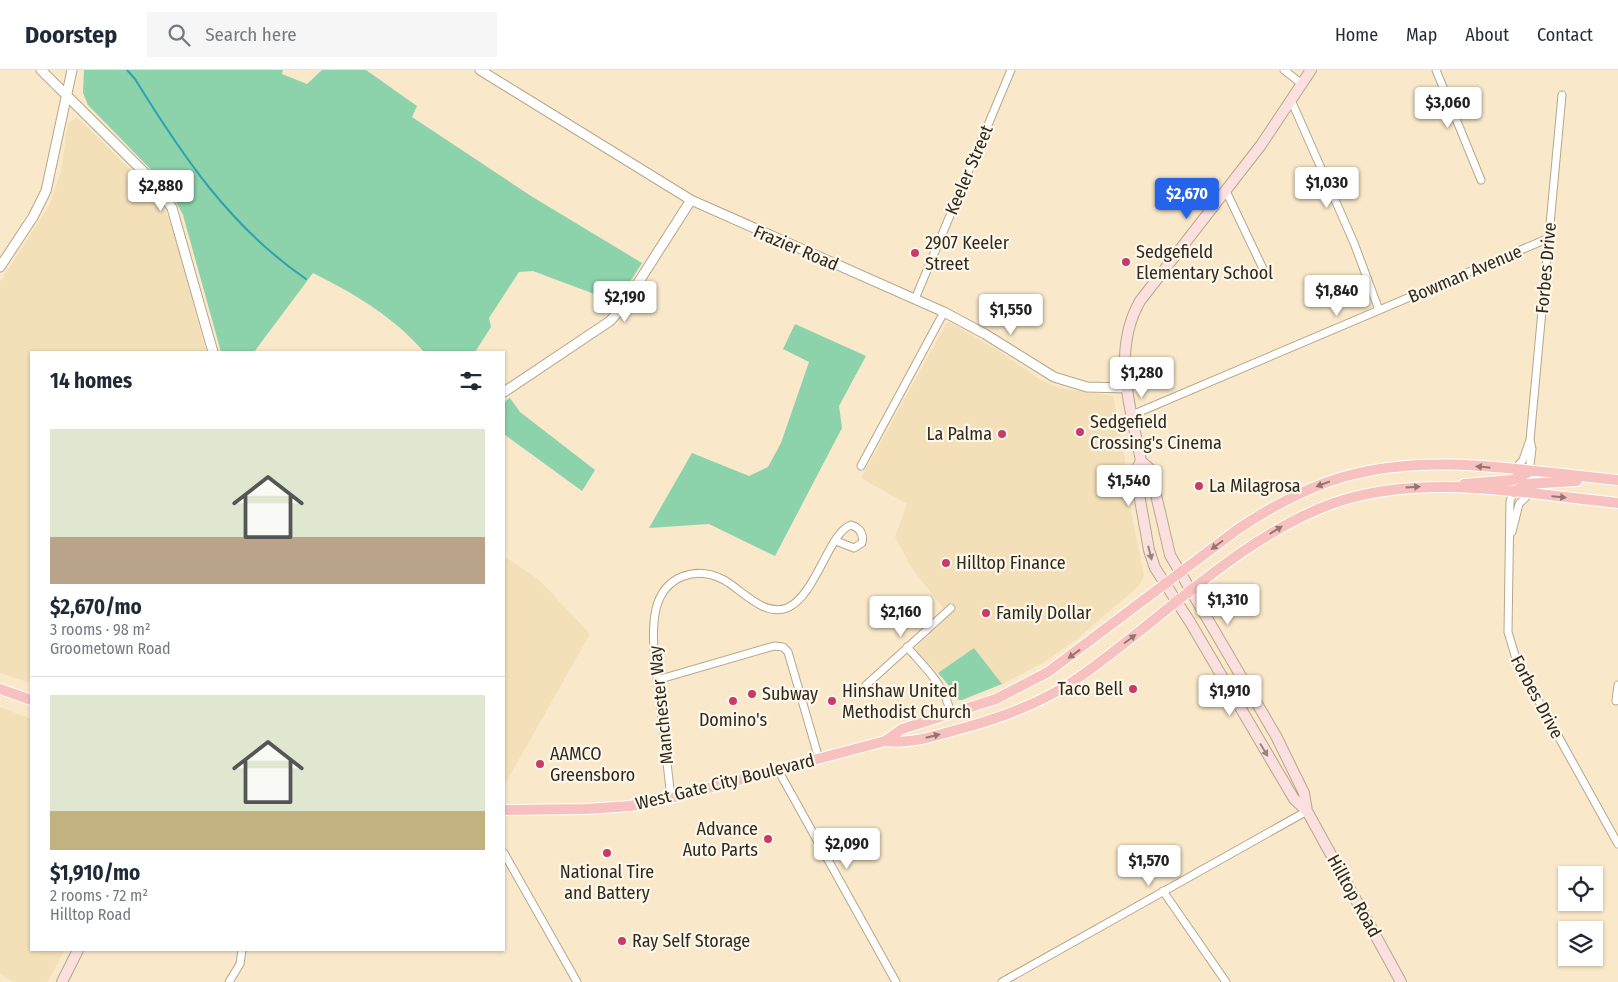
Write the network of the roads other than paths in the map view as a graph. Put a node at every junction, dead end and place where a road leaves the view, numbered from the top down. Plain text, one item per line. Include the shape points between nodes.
1 (41, 70) edge
2 (72, 70) edge
3 (480, 70) edge
4 (1011, 70) edge
5 (1284, 70) edge
6 (1311, 70) edge
7 (1436, 70) edge
8 (1302, 84) junction
9 (65, 93) junction
10 (1562, 95) dead end
11 (1292, 100) junction
12 (1481, 180) dead end
13 (1226, 190) junction
14 (691, 200) junction
15 (1549, 238) junction
16 (0, 267) edge
17 (1266, 275) dead end
18 (915, 299) junction
19 (1379, 310) junction
20 (944, 312) junction
21 (213, 351) edge
22 (1127, 388) junction
23 (505, 391) edge
24 (1132, 415) junction
25 (1530, 440) junction
26 (1140, 461) junction
27 (861, 466) dead end
28 (1514, 470) junction
29 (1528, 472) junction
30 (1601, 479) junction
31 (1618, 480) edge
32 (1441, 487) junction
33 (1514, 492) junction
34 (1529, 494) junction
35 (1618, 502) edge
36 (1511, 535) junction
37 (836, 541) dead end
38 (1180, 573) junction
39 (1165, 584) junction
40 (1192, 592) junction
41 (1177, 602) junction
42 (951, 608) dead end
43 (907, 647) junction
44 (657, 680) junction
45 (866, 685) dead end
46 (1618, 685) edge
47 (0, 689) edge
48 (30, 700) edge
49 (1616, 701) dead end
50 (951, 714) junction
51 (885, 741) junction
52 (819, 759) junction
53 (778, 770) junction
54 (671, 798) junction
55 (505, 810) edge
56 (1307, 810) junction
57 (1618, 844) edge
58 (505, 855) edge
59 (1163, 891) junction
60 (78, 951) edge
61 (242, 951) edge
62 (62, 982) edge
63 (229, 982) edge
64 (577, 982) edge
65 (896, 982) edge
66 (1002, 982) edge
67 (1226, 982) edge
68 (1401, 982) edge

1 - 9 street
2 - 9 street
3 - 14 street, Frazier Road
4 - 18 street, Keeler Street
5 - 8 street
6 - 8 main road
7 - 12 street
8 - 11 main road
9 - 16 street via 46,191
9 - 21 street via 154,182 172,208
10 - 15 street, Forbes Drive
11 - 13 main road
11 - 19 street
13 - 17 street
13 - 22 main road via 1135,310 1127,329 1124,350
14 - 18 street, Frazier Road
14 - 23 street via 610,322
15 - 19 street, Bowman Avenue
15 - 25 street, Forbes Drive
18 - 20 street, Frazier Road
19 - 24 street, Bowman Avenue
20 - 22 street, Frazier Road via 1056,378 1087,387
20 - 27 street
22 - 24 main road
24 - 26 main road
25 - 28 street, Forbes Drive via 1523,460
25 - 29 street, Forbes Drive via 1532,450
26 - 38 main road, Hilltop Road via 1150,469 1167,546
26 -> 39 main road, Hilltop Road via 1135,472 1149,550
28 - 29 main road, West Gate City Boulevard
28 -> 38 main road, West Gate City Boulevard via 1420,465 1382,468 1343,477 1271,507
29 - 30 main road, West Gate City Boulevard
29 - 32 main road via 1513,480
30 - 31 main road, West Gate City Boulevard
30 - 33 main road via 1531,484
32 - 33 main road, West Gate City Boulevard
40 -> 32 main road, West Gate City Boulevard via 1267,536 1315,511 1367,494 1403,488
33 - 34 main road, West Gate City Boulevard
33 - 36 street, Forbes Drive via 1510,501
34 -> 35 main road, West Gate City Boulevard
34 - 36 street, Forbes Drive via 1519,504
36 - 57 street, Forbes Drive via 1508,632 1512,652
37 - 44 street, Manchester Way via 805,593 798,602 786,608 774,610 763,606 733,585 707,574 690,573 676,578 668,585 656,610 653,642
38 - 39 main road, West Gate City Boulevard
38 - 40 main road, Hilltop Road
39 - 41 main road, Hilltop Road
39 -> 50 main road, West Gate City Boulevard via 1048,672 996,699
40 - 41 main road, West Gate City Boulevard
40 - 56 main road, Hilltop Road via 1276,736 1304,793
51 -> 41 main road, West Gate City Boulevard via 907,743 984,723 1024,708 1078,679
41 -> 56 main road, Hilltop Road via 1294,799
42 - 43 street
43 - 45 street
43 - 50 street via 941,686
44 - 52 street via 774,646 783,647 788,652
44 - 54 street, Manchester Way
46 - 49 street
47 - 48 main road
50 - 51 main road, West Gate City Boulevard via 902,729
51 - 52 main road, West Gate City Boulevard
52 - 53 main road, West Gate City Boulevard
53 - 54 main road, West Gate City Boulevard
53 - 65 street
54 - 55 main road, West Gate City Boulevard via 586,810
56 - 59 street
56 - 68 main road, Hilltop Road
58 - 64 street
59 - 66 street
59 - 67 street
60 - 62 main road
61 - 63 street via 240,964

